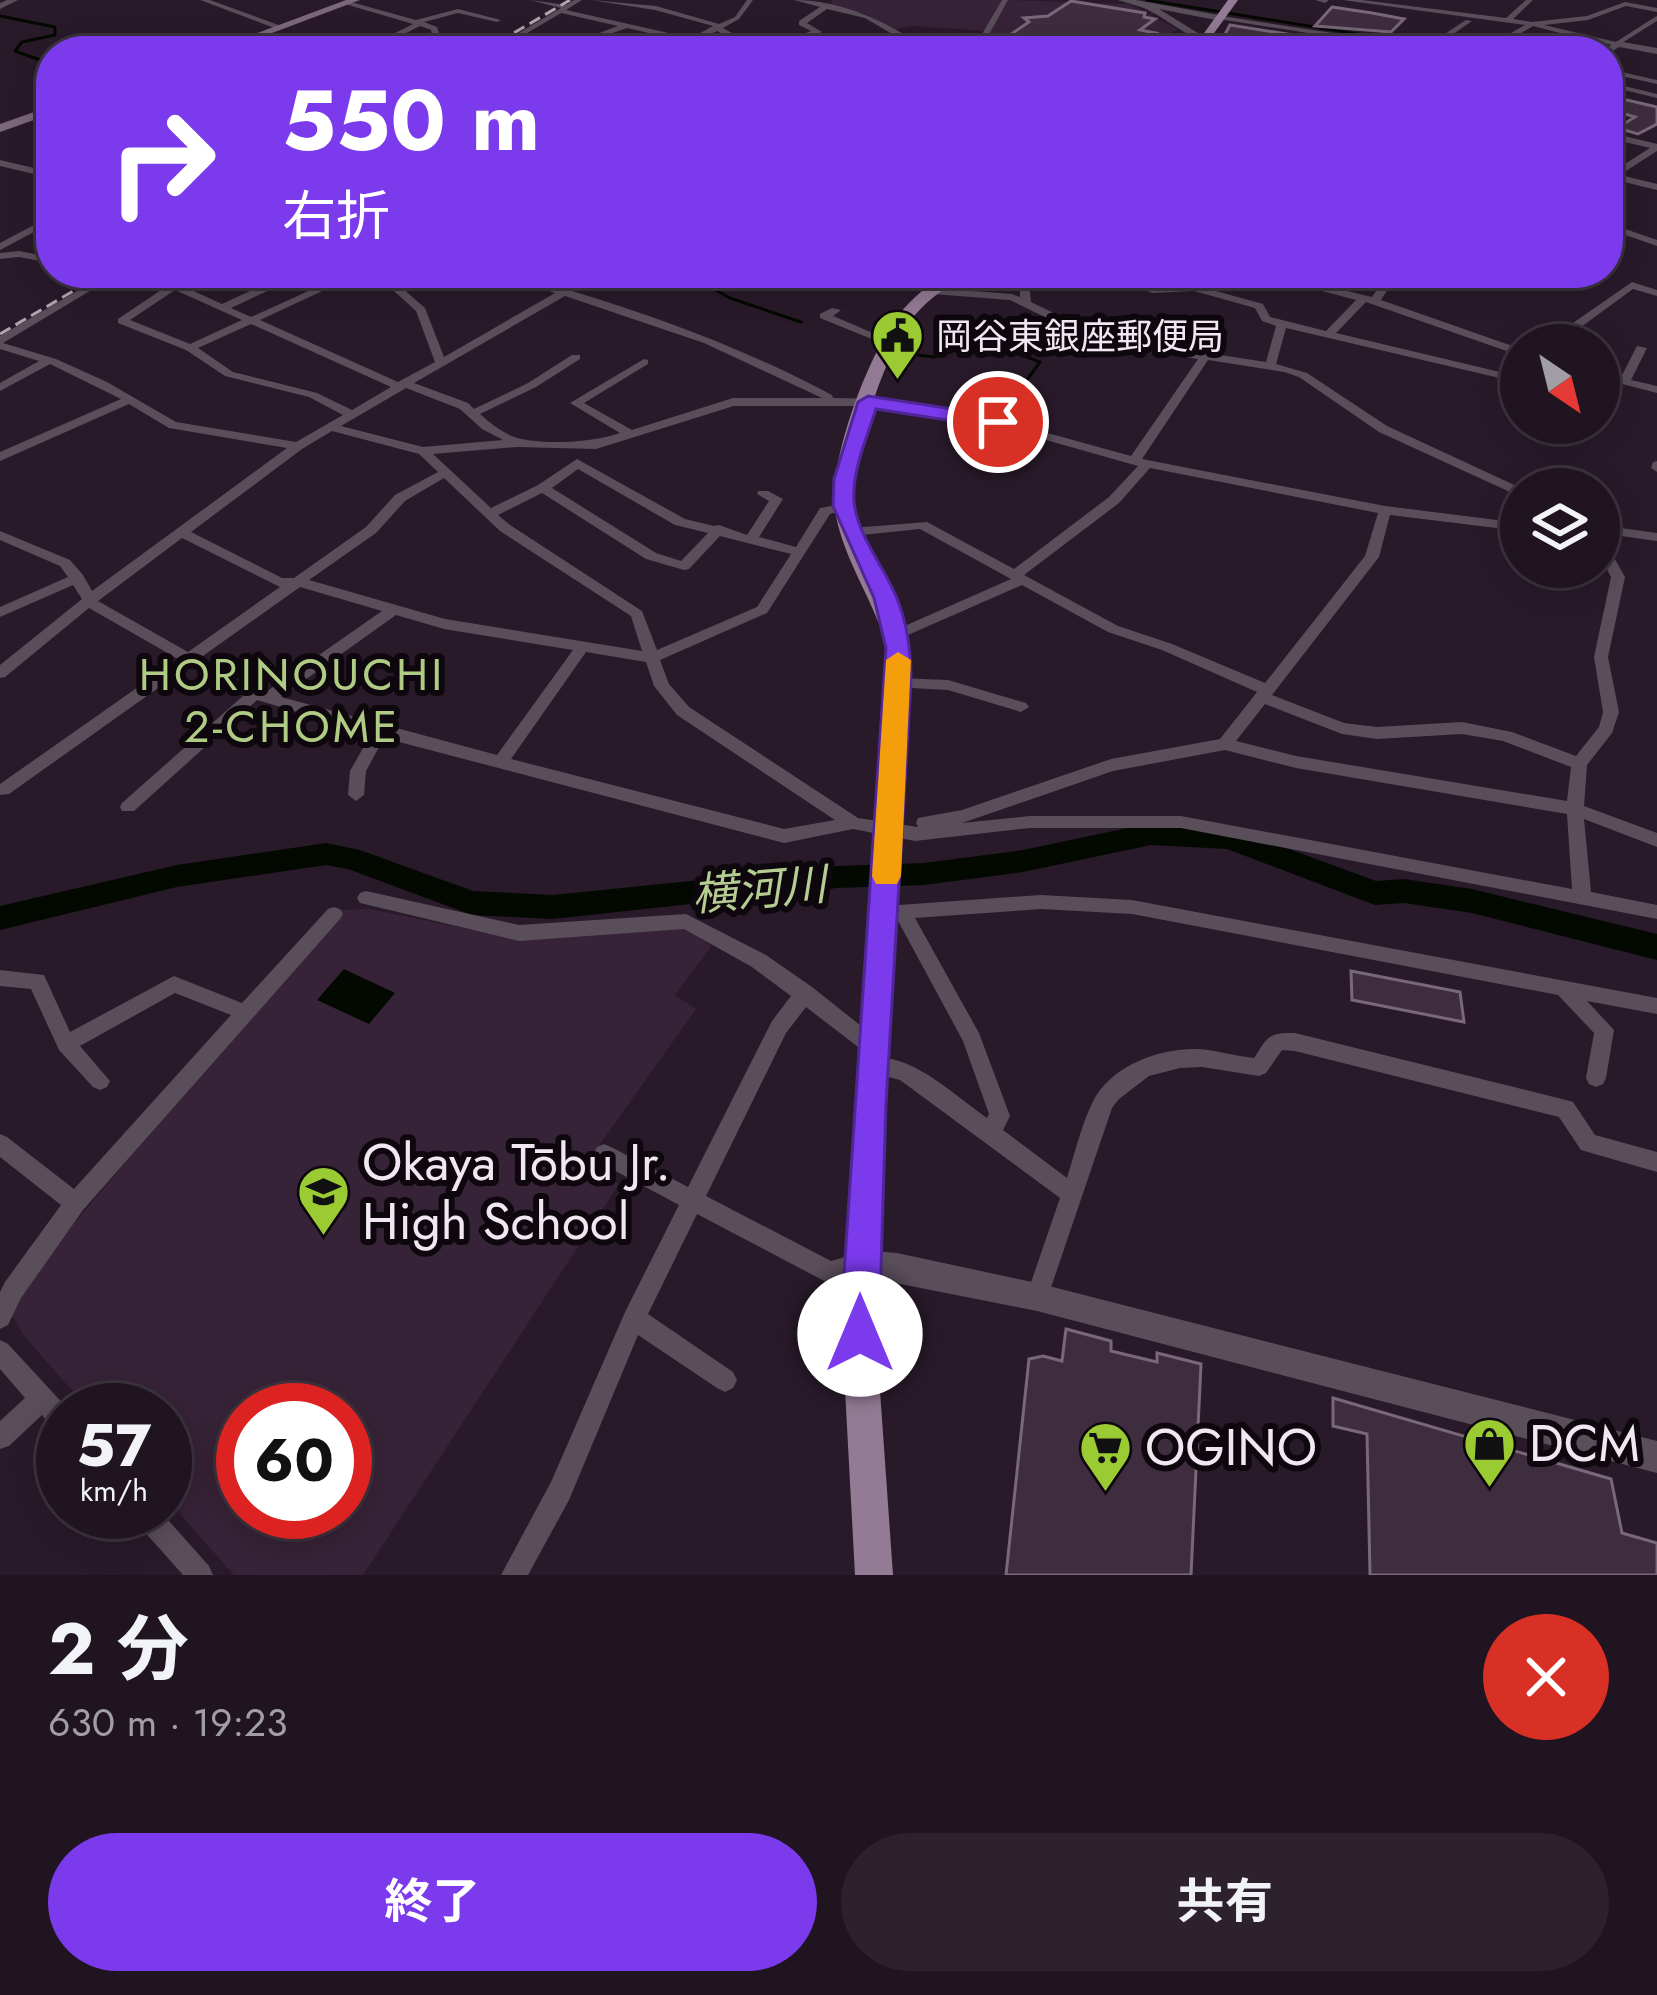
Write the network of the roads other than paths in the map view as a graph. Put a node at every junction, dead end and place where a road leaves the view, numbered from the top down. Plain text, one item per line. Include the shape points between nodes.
1 (14, 0) edge
2 (203, 0) edge
3 (533, 0) edge
4 (579, 0) edge
5 (594, 0) edge
6 (750, 0) edge
7 (798, 0) edge
8 (1005, 0) edge
9 (1122, 0) edge
10 (1233, 0) edge
11 (1323, 0) edge
12 (1530, 0) edge
13 (1344, 1) edge
14 (351, 2) edge
15 (1140, 2) edge
16 (828, 3) edge
17 (0, 6) edge
18 (564, 9) junction
19 (1657, 14) edge
20 (1224, 15) junction
21 (1472, 19) junction
22 (497, 20) dead end
23 (1412, 20) dead end
24 (1506, 22) junction
25 (417, 23) junction
26 (1532, 25) junction
27 (626, 26) junction
28 (280, 27) junction
29 (718, 27) junction
30 (660, 33) junction
31 (261, 34) junction
32 (1575, 34) junction
33 (600, 35) joint
34 (1385, 35) dead end
35 (255, 36) edge
36 (271, 36) edge
37 (392, 36) edge
38 (436, 36) edge
39 (520, 36) edge
40 (604, 36) edge
41 (654, 36) edge
42 (673, 36) edge
43 (699, 36) edge
44 (732, 36) edge
45 (808, 36) edge
46 (901, 36) edge
47 (985, 36) edge
48 (1187, 36) edge
49 (1207, 36) edge
50 (1360, 36) edge
51 (1376, 36) edge
52 (1440, 36) edge
53 (1514, 36) edge
54 (1570, 36) edge
55 (1581, 36) edge
56 (1623, 39) edge
57 (1623, 48) edge
58 (1657, 51) edge
59 (1623, 74) edge
60 (1657, 82) edge
61 (1623, 87) edge
62 (1657, 96) edge
63 (36, 115) edge
64 (0, 128) edge
65 (1623, 139) edge
66 (1655, 146) edge
67 (1635, 159) junction
68 (0, 163) edge
69 (1657, 165) edge
70 (1623, 167) edge
71 (36, 168) edge
72 (31, 170) junction
73 (36, 171) edge
74 (1623, 178) edge
75 (1657, 187) edge
76 (36, 228) edge
77 (1623, 231) edge
78 (1657, 243) edge
79 (0, 251) edge
80 (36, 257) edge
81 (91, 288) edge
82 (171, 288) edge
83 (179, 288) edge
84 (266, 288) edge
85 (322, 288) edge
86 (396, 288) edge
87 (550, 288) edge
88 (570, 288) edge
89 (934, 288) edge
90 (980, 288) edge
91 (1025, 288) edge
92 (1147, 288) edge
93 (1194, 288) edge
94 (1194, 288) edge
95 (1323, 288) edge
96 (1380, 288) edge
97 (563, 292) junction
98 (1657, 293) edge
99 (1370, 299) junction
100 (1026, 301) junction
101 (224, 307) junction
102 (836, 310) dead end
103 (251, 320) junction
104 (1282, 324) junction
105 (1577, 324) edge
106 (1329, 334) junction
107 (888, 342) junction
108 (0, 344) edge
109 (1500, 345) edge
110 (190, 348) junction
111 (1641, 348) dead end
112 (1205, 356) junction
113 (576, 357) dead end
114 (49, 360) junction
115 (440, 361) junction
116 (644, 362) dead end
117 (1270, 367) junction
118 (1500, 375) edge
119 (1620, 381) edge
120 (1624, 382) junction
121 (400, 384) junction
122 (0, 388) edge
123 (1657, 390) edge
124 (132, 399) junction
125 (834, 400) junction
126 (868, 402) junction
127 (349, 413) junction
128 (474, 413) junction
129 (329, 427) junction
130 (632, 435) junction
131 (518, 443) junction
132 (298, 446) junction
133 (423, 451) junction
134 (0, 457) edge
135 (1141, 462) junction
136 (446, 472) junction
137 (1500, 483) edge
138 (542, 488) junction
139 (764, 494) dead end
140 (844, 506) junction
141 (1385, 510) junction
142 (489, 514) junction
143 (1500, 524) edge
144 (719, 530) junction
145 (852, 532) junction
146 (1620, 532) edge
147 (183, 533) junction
148 (0, 535) edge
149 (1657, 537) edge
150 (751, 539) junction
151 (797, 550) junction
152 (1020, 577) junction
153 (78, 578) junction
154 (298, 582) junction
155 (1616, 588) edge
156 (92, 598) junction
157 (393, 610) junction
158 (0, 612) edge
159 (896, 635) junction
160 (581, 649) junction
161 (184, 658) junction
162 (652, 658) junction
163 (0, 673) edge
164 (898, 683) junction
165 (1262, 692) junction
166 (262, 696) junction
167 (1021, 706) dead end
168 (380, 731) junction
169 (1225, 744) junction
170 (500, 763) junction
171 (1579, 764) junction
172 (3, 790) dead end
173 (356, 795) dead end
174 (128, 807) dead end
175 (1575, 809) junction
176 (853, 823) junction
177 (888, 837) junction
178 (1657, 840) edge
179 (1582, 897) junction
180 (366, 898) dead end
181 (890, 910) junction
182 (1657, 912) edge
183 (334, 914) dead end
184 (0, 978) edge
185 (1566, 992) junction
186 (805, 993) junction
187 (1657, 1006) edge
188 (247, 1013) junction
189 (66, 1044) junction
190 (872, 1056) junction
191 (1596, 1078) dead end
192 (100, 1082) dead end
193 (989, 1132) junction
194 (1, 1146) edge
195 (604, 1154) dead end
196 (1657, 1162) edge
197 (1070, 1192) junction
198 (693, 1200) junction
199 (75, 1203) junction
200 (860, 1264) junction
201 (1037, 1297) junction
202 (0, 1317) edge
203 (634, 1318) junction
204 (2, 1359) edge
205 (725, 1380) dead end
206 (36, 1391) edge
207 (36, 1404) edge
208 (0, 1436) edge
209 (1657, 1457) edge
210 (168, 1539) edge
211 (200, 1575) edge
212 (514, 1575) edge
213 (874, 1575) edge

1 - 17 street
2 - 28 street
3 - 18 street
4 - 18 street
5 - 29 street
6 - 29 street via 746,13
7 - 16 street
8 - 47 street
9 - 15 street
10 - 20 main road
11 - 13 street
12 - 24 street
13 - 21 street
13 - 23 street
14 - 25 street
14 - 28 main road
15 - 20 street
15 - 48 street
16 - 45 street via 802,23 818,32
16 - 46 street
18 - 27 street
18 - 39 street
19 - 26 street via 1628,4
19 - 56 street
20 - 49 main road
20 - 50 street
21 - 24 street
21 - 52 street
22 - 25 street via 458,10
24 - 26 street
25 - 37 street
25 - 38 street
26 - 32 street
26 - 53 street
27 - 30 street
27 - 33 street
28 - 31 main road
29 - 43 street
29 - 44 street
30 - 41 street
30 - 42 street
31 - 35 main road
31 - 36 street
32 - 54 street
32 - 55 street
33 - 40 street
34 - 51 street
57 - 58 street
59 - 60 street
61 - 62 street
63 - 64 main road
65 - 66 street
66 - 67 street
67 - 69 street
67 - 70 street
68 - 72 street
71 - 72 street
72 - 73 street
74 - 75 street
76 - 79 street
77 - 78 street
79 - 80 street
81 - 108 street
82 - 110 street via 122,321
83 - 101 street
84 - 101 street
85 - 103 street
86 - 115 street via 422,310
87 - 97 street
88 - 97 street
89 - 107 main road
90 - 100 street
91 - 100 street
92 - 94 street
93 - 104 street via 1259,306
95 - 99 street
96 - 99 street
97 - 115 street
97 - 125 street via 760,359
98 - 105 street via 1632,285
99 - 106 street
99 - 109 street
100 - 112 street via 1091,338
101 - 103 street
102 - 107 street via 824,316
103 - 110 street
103 - 121 street
104 - 106 street
104 - 117 street
106 - 118 street
107 - 126 main road
108 - 114 street
110 - 127 street via 229,374
111 - 120 street
112 - 117 street
112 - 135 street
113 - 128 street
114 - 122 street
114 - 124 street
115 - 121 street
116 - 130 street via 576,403
117 - 137 street via 1303,375 1383,429
119 - 120 street
120 - 123 street
121 - 127 street
121 - 128 street
124 - 132 street via 173,425
124 - 134 street
125 - 126 street
125 - 130 street via 733,402
126 - 135 street via 969,415
126 - 140 main road via 844,479
127 - 129 street
128 - 131 street
129 - 132 street
129 - 133 street
130 - 131 street via 596,446
131 - 133 street
132 - 147 street
133 - 136 street
135 - 141 street
135 - 152 street via 1114,500
136 - 142 street
136 - 154 street via 400,498 371,530
138 - 142 street
138 - 144 street via 578,463 680,522
138 - 144 street via 651,556 684,566
139 - 150 street via 778,499
140 - 145 main road
140 - 151 street via 825,511
141 - 143 street
141 - 165 street via 1372,557
142 - 162 street via 637,614
144 - 150 street
145 - 152 street via 918,524
145 - 159 main road
146 - 149 street
147 - 154 street via 280,583
147 - 156 street
148 - 153 street via 65,563
150 - 151 street
151 - 162 street via 763,610
152 - 159 street
152 - 165 street via 1113,629
153 - 156 street
153 - 158 street
154 - 157 street
154 - 161 street
155 - 171 street via 1600,657 1611,712
156 - 161 street
156 - 163 street
157 - 160 street
157 - 166 street
159 - 164 main road
160 - 162 street
160 - 170 street
161 - 166 street
161 - 172 street
162 - 176 street via 682,711
164 - 167 street via 948,685
164 - 177 main road
165 - 169 street
165 - 171 street via 1342,728 1462,728
166 - 168 street
166 - 174 street
168 - 170 street
168 - 173 street via 358,771
169 - 175 street
169 - 177 street via 1111,765
170 - 176 street via 784,836
171 - 175 street
175 - 178 street
175 - 179 street
176 - 177 street
177 - 179 street via 1030,822 1181,822
177 - 181 main road
179 - 182 street
180 - 186 street via 519,934 686,921
181 - 185 street via 1041,902 1132,907
181 - 190 main road
181 - 193 street via 972,1040 1000,1116
183 - 188 street
184 - 189 street via 37,981
185 - 187 street
185 - 191 street via 1604,1030
186 - 190 street
186 - 198 street via 779,1027
188 - 189 street via 174,983
188 - 199 street
189 - 192 street
190 - 193 street
190 - 200 main road
193 - 197 street
194 - 199 street
195 - 198 street
196 - 197 street via 1588,1143 1566,1109 1277,1040 1259,1067 1194,1058 1145,1067 1118,1083 1103,1102
197 - 201 street
198 - 200 street via 830,1273
198 - 203 street
199 - 202 street
200 - 201 street
200 - 213 main road
201 - 209 street
203 - 205 street
203 - 212 street via 560,1491
204 - 206 street
207 - 208 street
210 - 211 street

